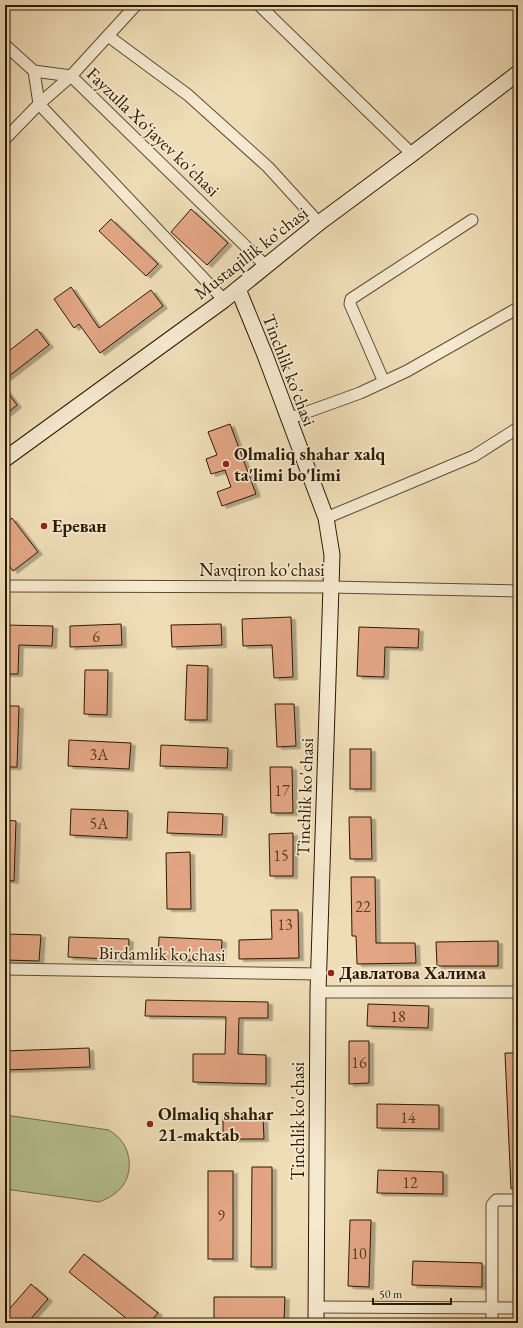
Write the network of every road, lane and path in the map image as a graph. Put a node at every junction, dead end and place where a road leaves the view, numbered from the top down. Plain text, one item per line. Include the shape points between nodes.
1 (136, 5) edge
2 (259, 5) edge
3 (108, 36) junction
4 (5, 45) edge
5 (34, 71) junction
6 (518, 72) edge
7 (71, 76) junction
8 (39, 104) junction
9 (5, 139) edge
10 (412, 154) junction
11 (472, 220) dead end
12 (319, 223) junction
13 (266, 266) junction
14 (238, 289) junction
15 (224, 300) junction
16 (518, 308) edge
17 (384, 382) junction
18 (288, 419) junction
19 (518, 428) edge
20 (5, 459) edge
21 (326, 518) junction
22 (5, 586) edge
23 (330, 587) junction
24 (518, 591) edge
25 (5, 969) edge
26 (318, 974) junction
27 (318, 992) junction
28 (518, 992) edge
29 (518, 1200) edge
30 (316, 1306) junction
31 (492, 1308) junction
32 (518, 1308) edge
33 (316, 1323) edge
34 (492, 1323) edge

1 - 3 street
2 - 10 street
3 - 7 street
3 - 12 street via 194,100 268,167
4 - 5 street
5 - 7 street, Fayzulla Xo‘jayev ko'chasi
5 - 8 street
6 - 10 main road, Mustaqillik koʻchasi
7 - 8 street
7 - 13 street, Fayzulla Xo‘jayev ko'chasi
8 - 9 street
8 - 15 street
10 - 12 main road, Mustaqillik koʻchasi
11 - 17 street via 351,299 350,304
12 - 13 main road, Mustaqillik koʻchasi
13 - 14 main road, Mustaqillik koʻchasi
14 - 15 main road, Mustaqillik koʻchasi
14 - 18 main road, Tinchlik ko'chasi
15 - 20 main road, Mustaqillik koʻchasi
16 - 17 street
17 - 18 street
18 - 21 main road, Tinchlik ko'chasi
19 - 21 street via 474,456
21 - 23 main road, Tinchlik ko'chasi via 332,555
22 - 23 street, Navqiron ko'chasi
23 - 24 street, Navqiron ko'chasi
23 - 26 main road, Tinchlik ko'chasi
25 - 26 street, Birdamlik ko'chasi
26 - 27 main road, Tinchlik ko'chasi
27 - 28 street
27 - 30 main road, Tinchlik ko'chasi
29 - 31 street via 496,1200 492,1205
30 - 31 street
30 - 33 main road, Tinchlik ko'chasi
31 - 32 street
31 - 34 street

